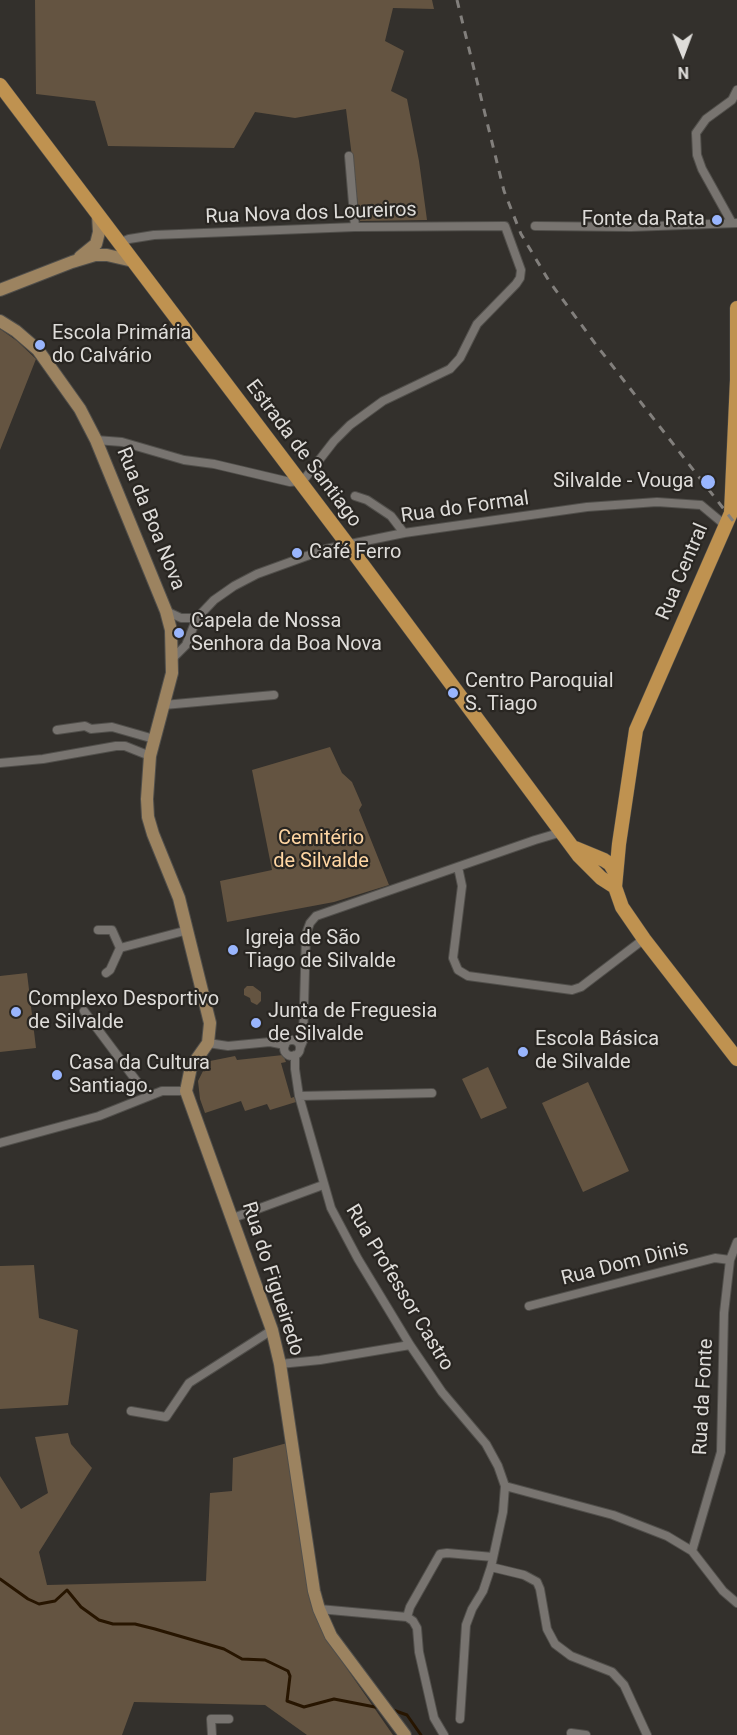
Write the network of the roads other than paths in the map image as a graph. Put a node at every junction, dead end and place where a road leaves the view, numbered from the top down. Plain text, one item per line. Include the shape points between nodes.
1 (0, 85) edge
2 (737, 90) edge
3 (349, 156) dead end
4 (98, 215) junction
5 (734, 223) edge
6 (535, 226) dead end
7 (355, 227) junction
8 (119, 243) junction
9 (96, 250) junction
10 (133, 261) junction
11 (5, 289) edge
12 (0, 299) edge
13 (737, 308) edge
14 (1, 320) edge
15 (96, 440) junction
16 (299, 481) junction
17 (355, 496) dead end
18 (731, 518) edge
19 (404, 533) junction
20 (348, 545) junction
21 (166, 611) junction
22 (197, 618) junction
23 (173, 658) junction
24 (274, 695) dead end
25 (164, 705) junction
26 (57, 730) dead end
27 (154, 739) junction
28 (150, 756) junction
29 (0, 763) edge
30 (562, 832) junction
31 (614, 866) junction
32 (458, 867) junction
33 (98, 930) dead end
34 (188, 930) junction
35 (644, 939) junction
36 (120, 948) junction
37 (106, 973) dead end
38 (84, 1011) dead end
39 (302, 1021) junction
40 (207, 1042) junction
41 (288, 1043) junction
42 (297, 1052) junction
43 (737, 1059) edge
44 (186, 1091) junction
45 (432, 1093) dead end
46 (147, 1095) junction
47 (300, 1096) junction
48 (0, 1143) edge
49 (323, 1185) junction
50 (233, 1218) junction
51 (737, 1242) edge
52 (730, 1260) junction
53 (529, 1306) dead end
54 (272, 1330) junction
55 (410, 1345) junction
56 (280, 1364) junction
57 (131, 1411) dead end
58 (505, 1486) junction
59 (692, 1551) junction
60 (493, 1557) junction
61 (491, 1568) junction
62 (737, 1603) edge
63 (319, 1609) junction
64 (407, 1617) junction
65 (229, 1719) dead end
66 (460, 1719) dead end
67 (571, 1733) dead end
68 (212, 1735) edge
69 (405, 1735) edge
70 (444, 1735) edge
71 (586, 1735) edge
72 (647, 1735) edge

1 - 4 main road, Estrada de Santiago
2 - 5 street via 732,100 706,119 696,133 702,169
3 - 7 street
4 - 8 main road, Estrada de Santiago
4 - 9 main road
5 - 6 street
7 - 8 street, Rua Nova dos Loureiros via 154,235
7 - 16 street, Rua Nova dos Loureiros via 504,226 521,270 519,278 477,324 450,369 383,401 350,425
8 - 9 main road via 105,239
8 - 10 main road, Estrada de Santiago
9 - 10 main road
9 - 11 main road
10 - 16 main road, Estrada de Santiago
11 - 12 main road
13 - 18 main road, Rua Central
14 - 15 main road, Rua da Boa Nova via 38,350 80,409
15 - 16 street via 122,442 184,460
15 - 21 main road, Rua da Boa Nova
16 - 20 main road, Estrada de Santiago
17 - 19 street via 391,516
18 - 19 street, Rua do Formal via 701,505 657,502 587,507
18 - 31 main road, Rua Central via 636,730
19 - 20 street, Rua do Formal
20 - 22 street, Rua do Formal via 257,574 214,600
20 - 30 main road, Estrada de Santiago
21 - 22 street via 181,618
21 - 23 main road, Rua da Boa Nova
22 - 23 street via 186,645
23 - 25 main road, Rua da Boa Nova
24 - 25 street
25 - 27 main road, Rua da Boa Nova
26 - 27 street via 112,727
27 - 28 main road, Rua da Boa Nova
28 - 29 street via 116,746
28 - 34 main road, Rua da Boa Nova via 148,817
30 - 31 main road, Estrada de Santiago via 579,856
30 - 32 street, Rua Professor Castro
31 - 35 main road via 622,907
32 - 35 street via 462,886 453,958 458,970 468,976 572,990
32 - 39 street, Rua Professor Castro via 316,916 306,934
33 - 36 street via 112,930
34 - 36 street
34 - 40 main road, Rua da Boa Nova via 210,1023
35 - 43 main road
36 - 37 street
38 - 46 street
39 - 41 street
39 - 42 street, Rua Professor Castro via 303,1041
40 - 41 street via 228,1046
40 - 44 main road via 191,1067
41 - 42 street via 296,1042
41 - 42 street via 285,1052 289,1056
42 - 47 street, Rua Professor Castro via 295,1069
44 - 46 street
44 - 50 main road, Rua do Figueiredo
45 - 47 street
46 - 48 street via 99,1116
47 - 49 street, Rua Professor Castro
49 - 50 street
49 - 55 street, Rua Professor Castro via 343,1233
50 - 54 main road, Rua do Figueiredo
51 - 52 street, Rua da Fonte
52 - 53 street, Rua Dom Dinis via 715,1258
52 - 59 street, Rua da Fonte via 724,1313 721,1452
54 - 56 main road, Rua do Figueiredo
54 - 57 street via 189,1383 166,1417
55 - 56 street
55 - 58 street, Rua Professor Castro via 442,1392 486,1444
56 - 63 main road, Rua do Figueiredo
58 - 59 street via 612,1515 667,1536
58 - 60 street
59 - 62 street
60 - 61 street
60 - 64 street via 440,1554
61 - 66 street via 466,1625
61 - 72 street via 537,1582 547,1629 555,1644 571,1656 612,1672 624,1684
63 - 64 street
63 - 69 main road, Rua do Figueiredo via 331,1636
64 - 70 street via 417,1628 434,1718
65 - 68 street via 211,1719
67 - 71 street

